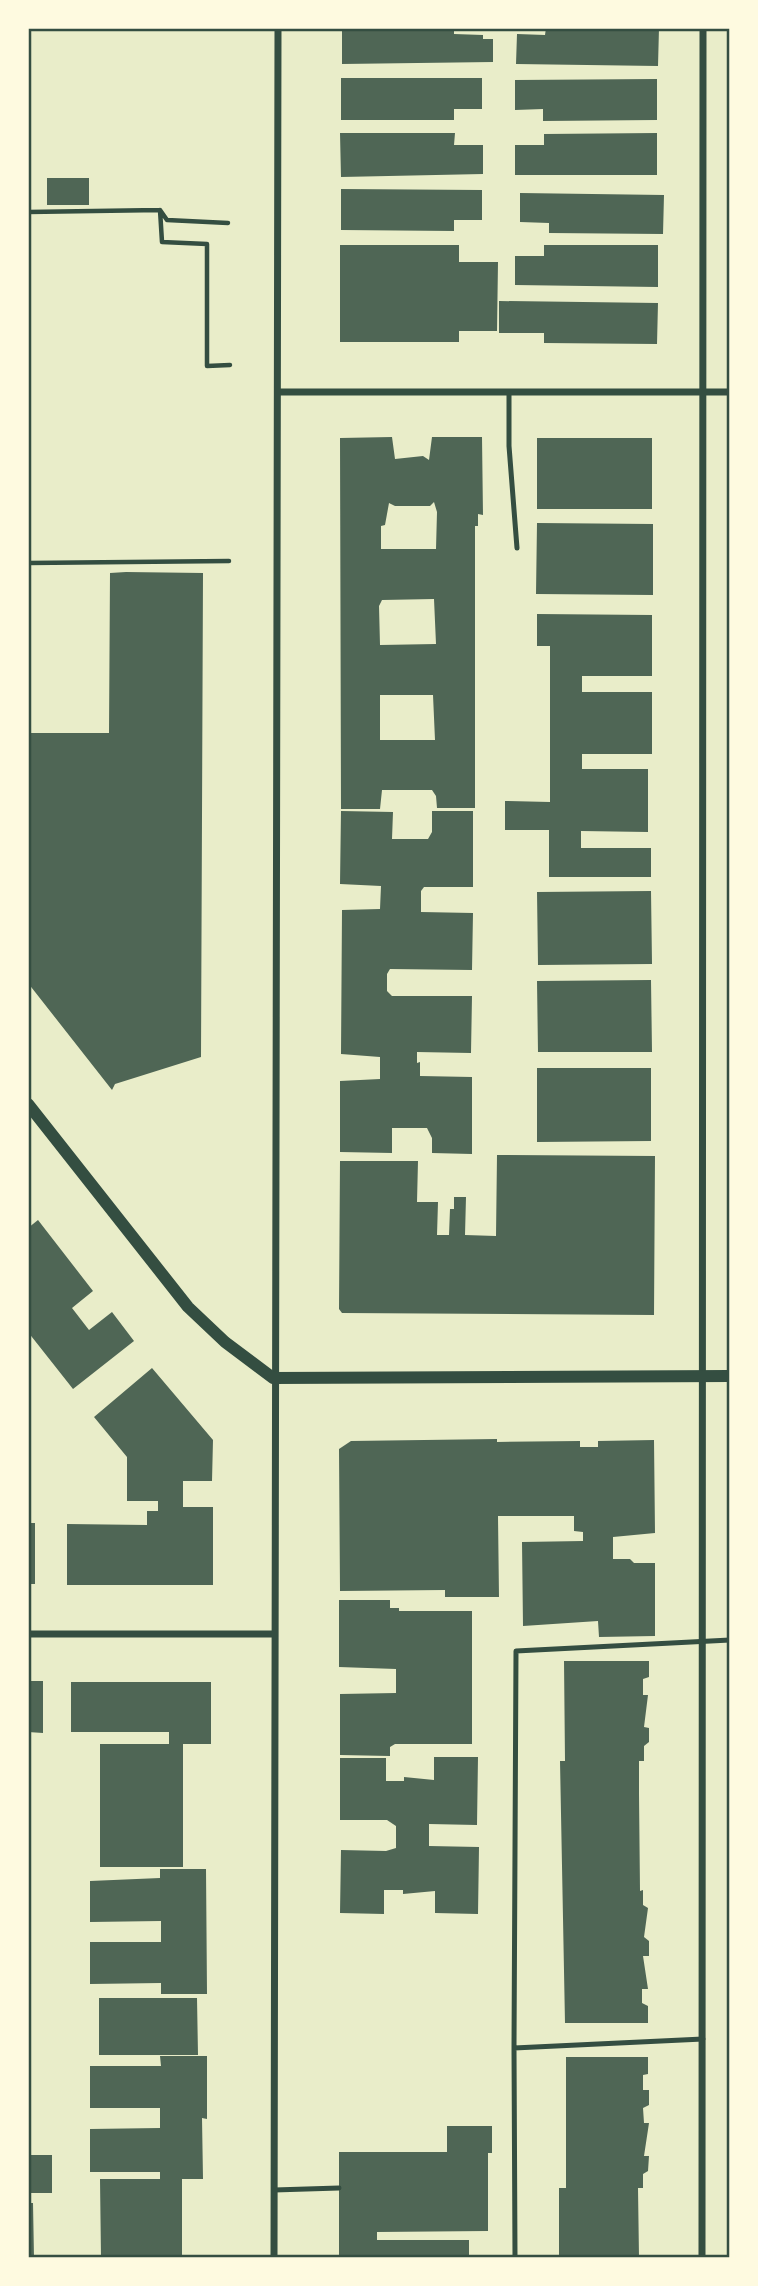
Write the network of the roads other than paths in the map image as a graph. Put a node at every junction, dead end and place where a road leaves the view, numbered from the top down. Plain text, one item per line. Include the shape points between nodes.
1 (278, 28) edge
2 (704, 28) edge
3 (703, 391) junction
4 (279, 392) junction
5 (509, 392) junction
6 (730, 392) edge
7 (517, 548) dead end
8 (28, 1104) edge
9 (704, 1376) junction
10 (730, 1376) edge
11 (273, 1378) junction
12 (28, 1634) edge
13 (275, 1634) junction
14 (704, 1640) junction
15 (730, 1640) edge
16 (703, 2039) junction
17 (514, 2048) junction
18 (339, 2189) dead end
19 (274, 2190) junction
20 (274, 2258) edge
21 (516, 2258) edge
22 (702, 2258) edge

1 - 4 street
2 - 3 street
3 - 5 street
3 - 6 street
3 - 9 street
4 - 5 street
4 - 11 street
5 - 7 lane
8 - 11 street via 188,1307
9 - 10 street
9 - 11 street
9 - 14 street
11 - 13 street
12 - 13 street
13 - 19 street
14 - 15 lane
14 - 16 street
14 - 17 lane via 516,1651
16 - 17 lane
16 - 22 street
17 - 21 lane
18 - 19 lane
19 - 20 street

